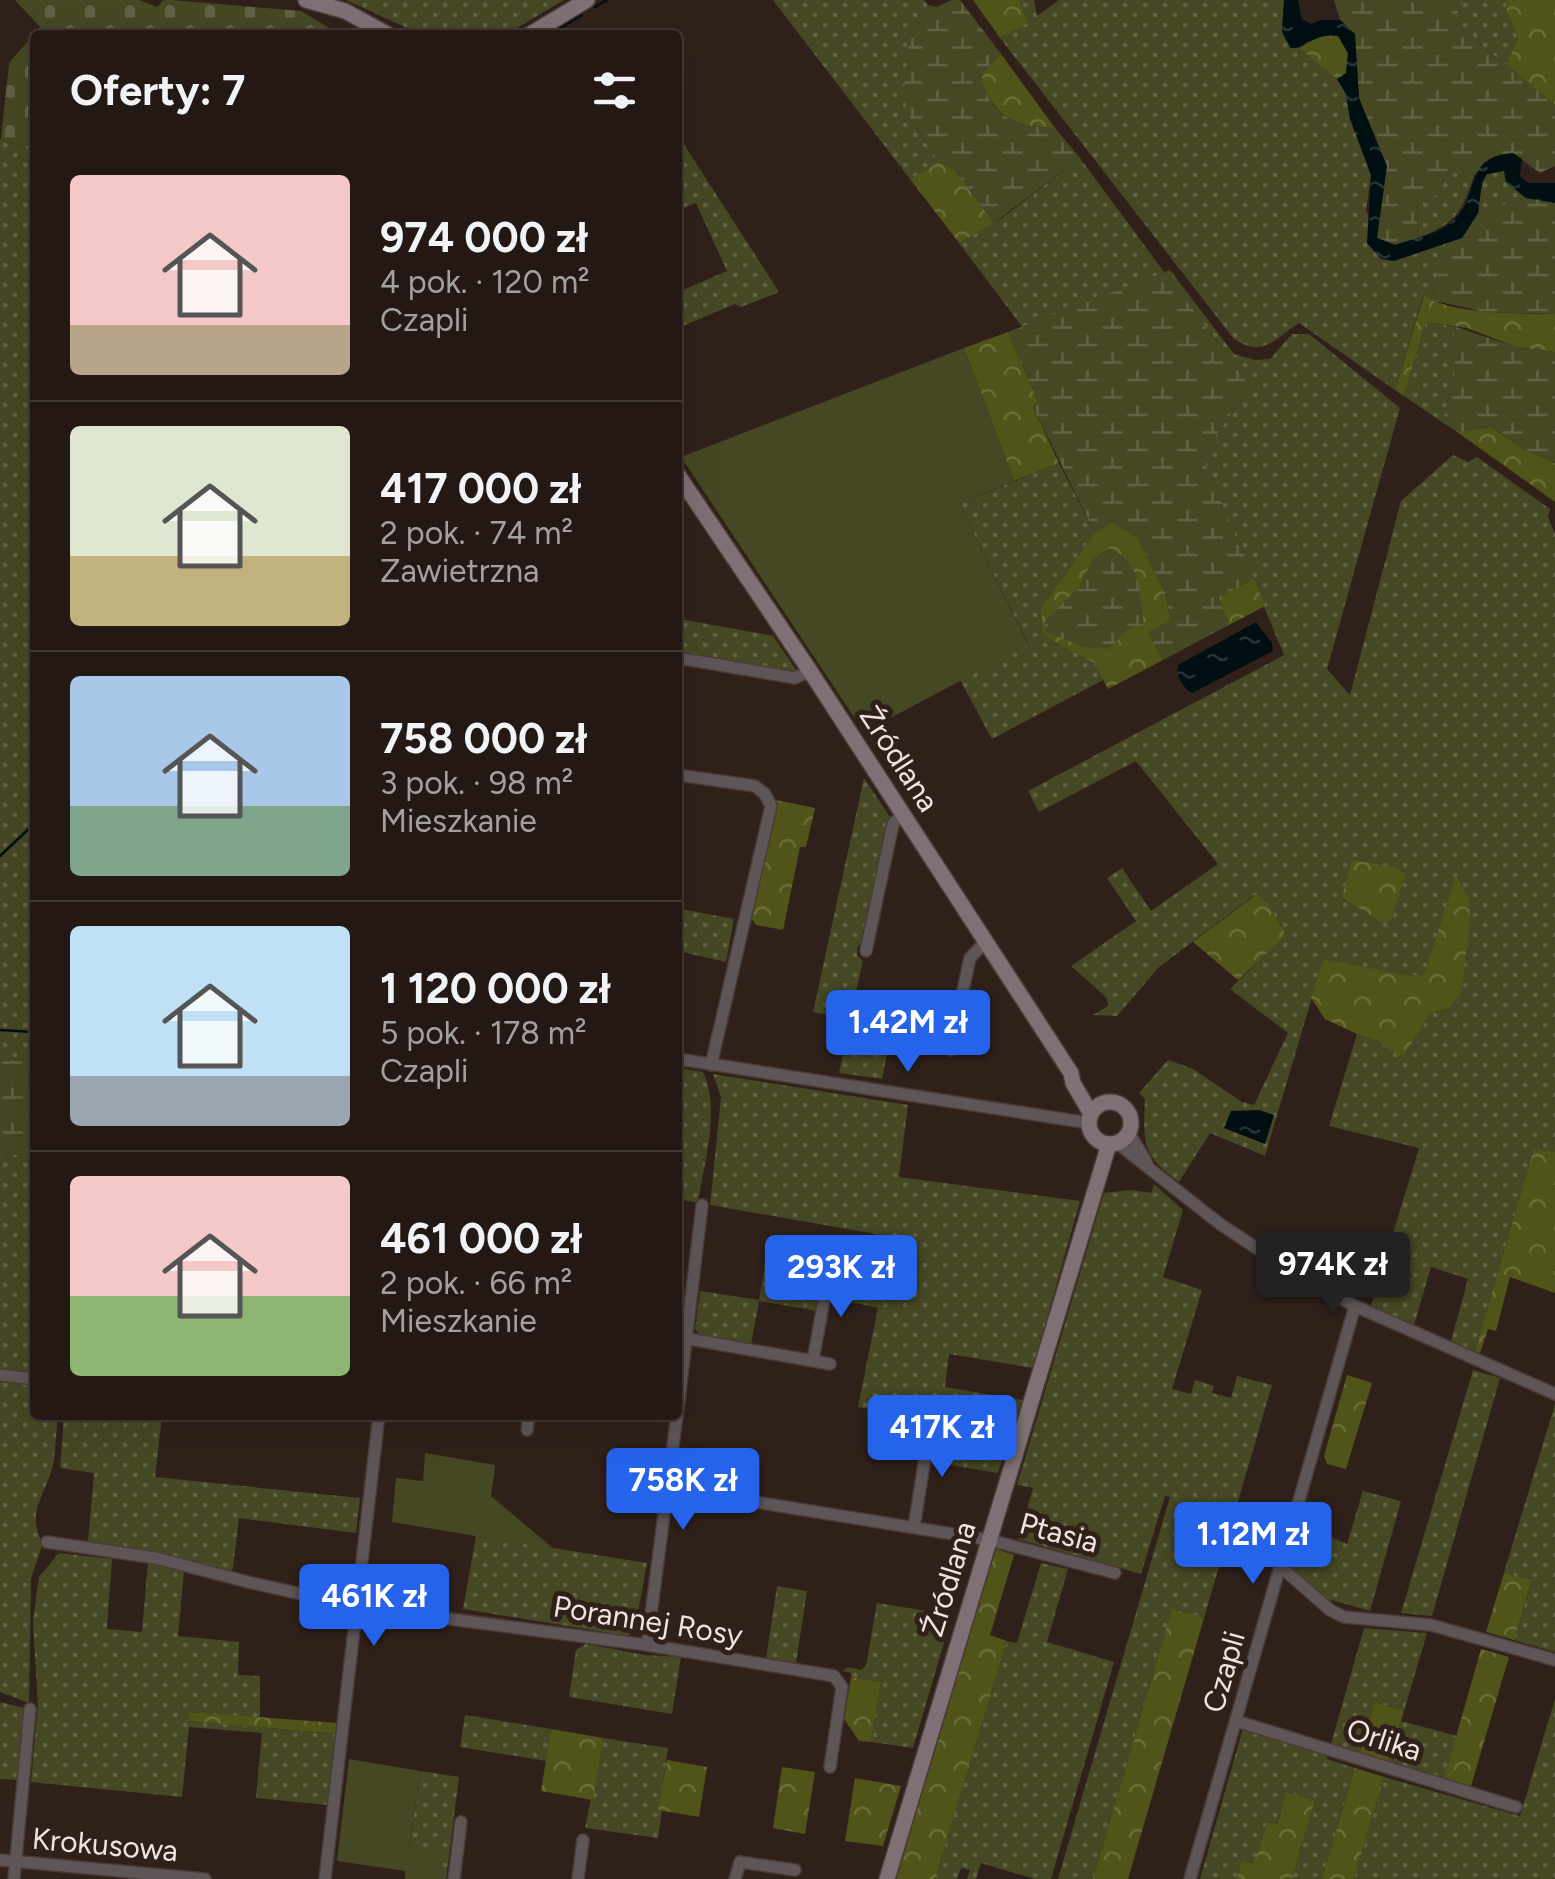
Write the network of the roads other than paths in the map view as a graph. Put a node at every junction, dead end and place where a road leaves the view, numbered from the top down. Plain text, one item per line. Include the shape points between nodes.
1 (306, 0) edge
2 (588, 0) edge
3 (380, 30) edge
4 (538, 30) edge
5 (682, 481) edge
6 (682, 659) edge
7 (810, 671) junction
8 (682, 776) edge
9 (902, 815) junction
10 (985, 942) junction
11 (866, 951) dead end
12 (950, 1050) dead end
13 (682, 1061) edge
14 (711, 1065) junction
15 (1105, 1128) junction
16 (702, 1205) dead end
17 (829, 1273) dead end
18 (1355, 1306) junction
19 (682, 1338) edge
20 (814, 1360) junction
21 (830, 1364) dead end
22 (0, 1375) edge
23 (30, 1378) edge
24 (1555, 1394) edge
25 (379, 1420) edge
26 (528, 1420) edge
27 (676, 1420) edge
28 (930, 1426) dead end
29 (527, 1430) dead end
30 (668, 1488) junction
31 (914, 1527) junction
32 (990, 1540) junction
33 (47, 1542) dead end
34 (1280, 1566) junction
35 (1115, 1574) dead end
36 (359, 1606) junction
37 (647, 1644) junction
38 (1555, 1660) edge
39 (30, 1709) dead end
40 (1236, 1721) junction
41 (830, 1767) dead end
42 (1516, 1807) dead end
43 (461, 1822) dead end
44 (583, 1840) dead end
45 (0, 1860) edge
46 (16, 1862) junction
47 (795, 1870) dead end
48 (14, 1879) edge
49 (205, 1879) edge
50 (326, 1879) edge
51 (454, 1879) edge
52 (578, 1879) edge
53 (736, 1879) edge
54 (887, 1879) edge
55 (1190, 1879) edge

1 - 3 main road via 346,10
2 - 4 main road
5 - 7 main road, Źródlana
6 - 7 street via 795,678
7 - 9 main road, Źródlana
8 - 14 street via 754,786 770,806
9 - 10 main road, Źródlana
9 - 11 street via 893,824
10 - 12 street via 970,958
10 - 15 main road, Źródlana
13 - 14 street
14 - 15 street
15 - 18 street via 1220,1224
15 - 32 main road, Źródlana via 1077,1256
16 - 19 street
17 - 20 street
18 - 24 street
18 - 34 street, Czapli
19 - 20 street
20 - 21 street
22 - 23 street
25 - 36 street
26 - 29 street
27 - 30 street
28 - 31 street
30 - 31 street, Ptasia
30 - 37 street
31 - 32 street, Ptasia
32 - 35 street, Ptasia
32 - 54 main road, Źródlana
33 - 36 street, Porannej Rosy via 156,1558
34 - 38 street via 1344,1617 1431,1625
34 - 40 street, Czapli
36 - 37 street, Porannej Rosy
36 - 50 street
37 - 41 street, Porannej Rosy via 834,1676 842,1687
39 - 46 street
40 - 42 street, Orlika
40 - 55 street, Czapli
43 - 51 street
44 - 52 street
45 - 46 street, Krokusowa
46 - 48 street
46 - 49 street, Krokusowa
47 - 53 street via 740,1862

